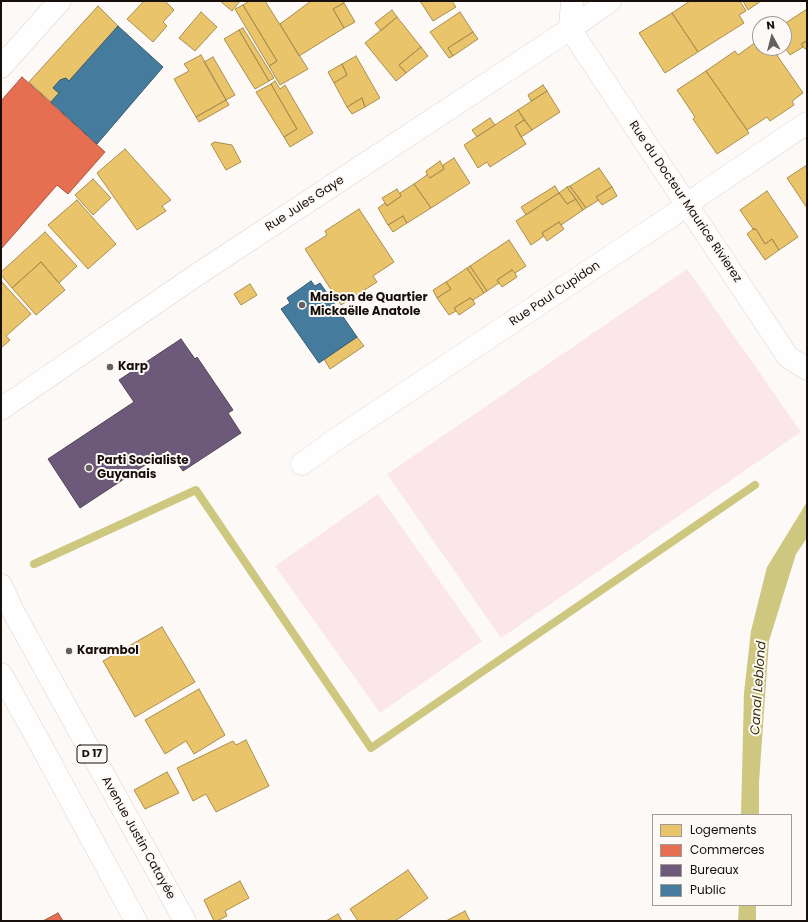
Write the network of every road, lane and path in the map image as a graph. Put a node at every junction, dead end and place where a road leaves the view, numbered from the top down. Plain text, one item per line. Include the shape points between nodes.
1 (60, 1) edge
2 (572, 1) edge
3 (610, 1) edge
4 (570, 29) junction
5 (1, 67) edge
6 (807, 123) edge
7 (687, 205) junction
8 (807, 369) edge
9 (1, 410) edge
10 (302, 464) dead end
11 (1, 585) edge
12 (1, 674) edge
13 (136, 921) edge
14 (185, 921) edge

1 - 5 street
2 - 4 street
3 - 4 street, Rue Jules Gaye
4 - 7 street, Rue du Docteur Maurice Rivierez
4 - 9 street, Rue Jules Gaye via 201,272
6 - 7 street, Rue Paul Cupidon
7 - 8 street, Rue du Docteur Maurice Rivierez via 788,357
7 - 10 street, Rue Paul Cupidon
11 - 14 street, Avenue Justin Catayée / D 17 via 39,659
12 - 13 street

